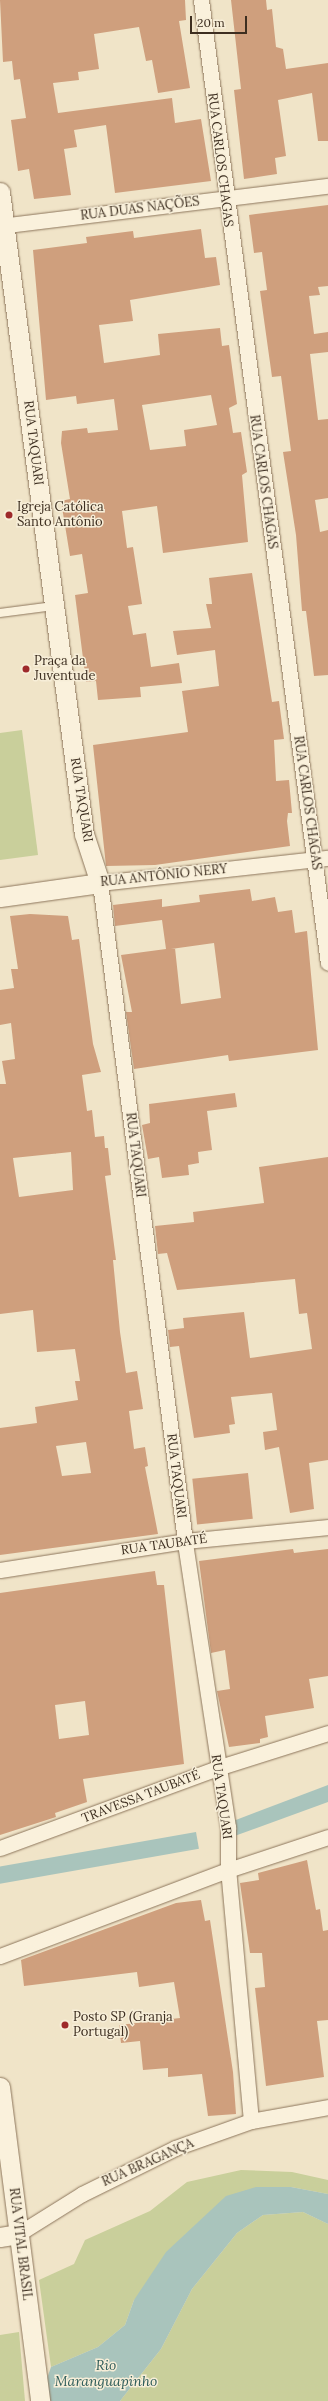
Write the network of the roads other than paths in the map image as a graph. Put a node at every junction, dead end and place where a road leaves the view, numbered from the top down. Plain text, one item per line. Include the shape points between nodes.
1 (201, 0) edge
2 (328, 186) edge
3 (0, 192) edge
4 (225, 199) junction
5 (2, 226) edge
6 (54, 606) junction
7 (0, 613) edge
8 (321, 858) edge
9 (100, 882) junction
10 (0, 898) edge
11 (328, 963) edge
12 (328, 1527) edge
13 (185, 1540) junction
14 (0, 1570) edge
15 (328, 1733) edge
16 (217, 1768) junction
17 (328, 1837) edge
18 (0, 1848) edge
19 (228, 1870) junction
20 (0, 1956) edge
21 (0, 2088) edge
22 (328, 2107) edge
23 (251, 2121) junction
24 (9, 2235) edge
25 (40, 2401) edge

1 - 4 street, RUA CARLOS CHAGAS
2 - 4 street, RUA DUAS NAÇÕES
3 - 5 street, RUA TAQUARI
4 - 5 street, RUA DUAS NAÇÕES
4 - 8 street, RUA CARLOS CHAGAS
5 - 6 street, RUA TAQUARI
6 - 7 lane
6 - 9 street, RUA TAQUARI via 84,834
8 - 9 street, RUA ANTÔNIO NERY
8 - 11 street, RUA CARLOS CHAGAS
9 - 10 street, RUA ANTÔNIO NERY
9 - 13 street, RUA TAQUARI
12 - 13 street, RUA TAUBATÉ
13 - 14 street, RUA TAUBATÉ
13 - 16 street, RUA TAQUARI
15 - 16 street, TRAVESSA TAUBATÉ
16 - 18 street, TRAVESSA TAUBATÉ
16 - 19 street, RUA TAQUARI via 228,1827
17 - 19 street
19 - 20 street
19 - 23 street, RUA TAQUARI
21 - 24 street, RUA VITAL BRASIL
22 - 23 street, RUA BRAGANÇA
23 - 24 street, RUA BRAGANÇA via 131,2168
24 - 25 street, RUA VITAL BRASIL via 34,2357

